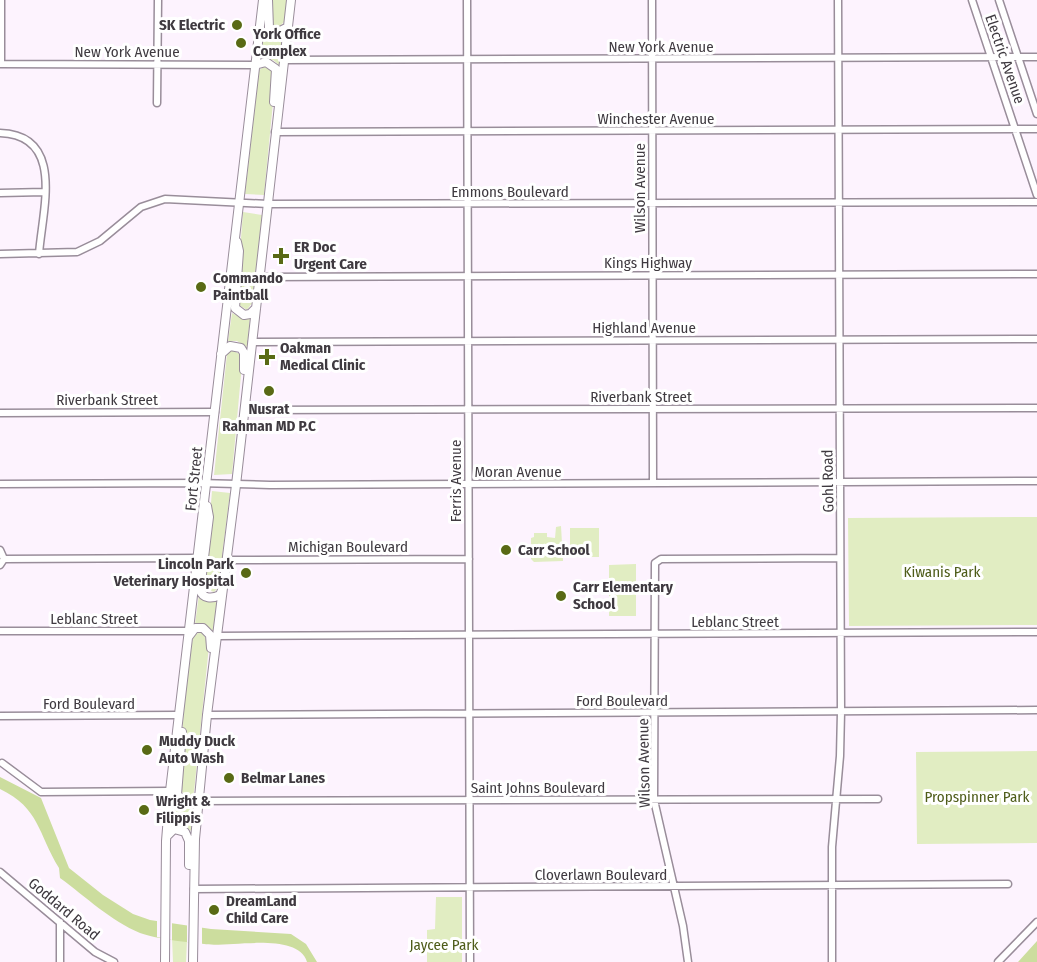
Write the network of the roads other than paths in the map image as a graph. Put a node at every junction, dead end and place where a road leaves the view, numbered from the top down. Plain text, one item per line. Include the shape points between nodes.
1 (1, 0) edge
2 (158, 0) edge
3 (263, 0) edge
4 (268, 0) edge
5 (291, 0) edge
6 (467, 0) edge
7 (652, 0) edge
8 (838, 0) edge
9 (972, 0) edge
10 (999, 0) edge
11 (288, 27) junction
12 (1037, 57) edge
13 (838, 58) junction
14 (992, 58) junction
15 (1018, 58) junction
16 (652, 59) junction
17 (284, 60) junction
18 (467, 60) junction
19 (1, 64) edge
20 (158, 64) junction
21 (255, 65) junction
22 (157, 103) dead end
23 (1037, 114) edge
24 (1015, 129) junction
25 (1037, 129) edge
26 (838, 130) junction
27 (652, 131) junction
28 (467, 132) junction
29 (0, 133) edge
30 (275, 134) junction
31 (44, 192) junction
32 (0, 193) edge
33 (1037, 195) edge
34 (1037, 202) edge
35 (839, 203) junction
36 (239, 204) junction
37 (268, 204) junction
38 (467, 204) junction
39 (653, 204) junction
40 (235, 238) junction
41 (0, 254) edge
42 (39, 254) junction
43 (839, 274) junction
44 (1037, 274) edge
45 (652, 275) junction
46 (467, 276) junction
47 (260, 277) junction
48 (256, 308) junction
49 (839, 339) junction
50 (1037, 339) edge
51 (468, 340) junction
52 (653, 340) junction
53 (252, 342) junction
54 (224, 349) junction
55 (840, 408) junction
56 (1037, 408) edge
57 (244, 410) junction
58 (468, 410) junction
59 (653, 410) junction
60 (215, 412) junction
61 (0, 413) edge
62 (243, 419) junction
63 (1037, 481) edge
64 (840, 482) junction
65 (207, 483) junction
66 (653, 483) junction
67 (0, 484) edge
68 (468, 484) junction
69 (236, 485) junction
70 (205, 496) junction
71 (0, 550) edge
72 (199, 558) junction
73 (840, 558) junction
74 (469, 559) junction
75 (227, 560) junction
76 (2, 562) edge
77 (223, 588) junction
78 (188, 631) junction
79 (0, 632) edge
80 (1037, 632) edge
81 (840, 633) junction
82 (654, 634) junction
83 (468, 635) junction
84 (217, 636) junction
85 (187, 641) junction
86 (181, 694) junction
87 (1037, 710) edge
88 (655, 712) junction
89 (841, 712) junction
90 (470, 713) junction
91 (178, 715) junction
92 (207, 715) junction
93 (0, 716) edge
94 (2, 763) dead end
95 (170, 791) junction
96 (878, 798) dead end
97 (837, 799) junction
98 (654, 800) junction
99 (198, 801) junction
100 (469, 801) junction
101 (166, 840) junction
102 (0, 872) edge
103 (1008, 884) dead end
104 (832, 886) junction
105 (673, 887) junction
106 (470, 888) junction
107 (194, 889) junction
108 (195, 900) junction
109 (60, 922) junction
110 (1037, 922) edge
111 (60, 962) edge
112 (114, 962) edge
113 (165, 962) edge
114 (193, 962) edge
115 (470, 962) edge
116 (688, 962) edge
117 (832, 962) edge
118 (998, 962) edge

1 - 19 street
2 - 20 street
3 - 21 main road, Fort Street
4 - 11 main road via 269,28 278,32
5 - 11 main road
6 - 18 street, Ferris Avenue
7 - 16 street, Wilson Avenue
8 - 13 street, Gohl Road
9 - 14 street, Electric Avenue
10 - 15 street, Electric Avenue
11 - 17 main road
12 - 15 street, New York Avenue
13 - 14 street, New York Avenue
13 - 16 street, New York Avenue
13 - 26 street, Gohl Road
14 - 15 street, New York Avenue
14 - 24 street, Electric Avenue
15 - 23 street, Electric Avenue
16 - 18 street, New York Avenue
16 - 27 street, Wilson Avenue
17 - 18 street, New York Avenue
17 - 30 main road
18 - 28 street, Ferris Avenue
19 - 20 street, New York Avenue
20 - 21 street, New York Avenue
20 - 22 street
21 - 30 main road via 266,62 276,69 272,128
21 - 36 main road, Fort Street
24 - 25 street, Winchester Avenue
24 - 26 street, Winchester Avenue
24 - 33 street, Electric Avenue
26 - 27 street, Winchester Avenue
26 - 35 street, Gohl Road
27 - 28 street, Winchester Avenue
27 - 39 street, Wilson Avenue
28 - 30 street, Winchester Avenue
28 - 38 street, Ferris Avenue
29 - 31 street via 21,137 39,153 46,174
30 - 37 main road
31 - 32 street
31 - 42 street
34 - 35 street, Emmons Boulevard
35 - 39 street, Emmons Boulevard
35 - 43 street, Gohl Road
36 - 37 street, Emmons Boulevard
36 - 40 main road, Fort Street
36 - 42 street, Emmons Boulevard via 176,198 157,201 141,207 86,249
37 - 38 street, Emmons Boulevard
37 - 47 main road
38 - 39 street, Emmons Boulevard
38 - 46 street, Ferris Avenue
39 - 45 street, Wilson Avenue
40 - 48 main road via 239,251 235,309 244,315
40 - 54 main road, Fort Street
41 - 42 street, Emmons Boulevard
43 - 44 street, Kings Highway
43 - 45 street, Kings Highway
43 - 49 street, Gohl Road
45 - 46 street, Kings Highway
45 - 52 street, Wilson Avenue
46 - 47 street, Kings Highway
46 - 51 street, Ferris Avenue
47 - 48 main road
48 - 53 main road
49 - 50 street, Highland Avenue
49 - 52 street, Highland Avenue
49 - 55 street, Gohl Road
51 - 52 street, Highland Avenue
51 - 53 street, Highland Avenue
51 - 58 street, Ferris Avenue
52 - 59 street, Wilson Avenue
53 - 57 main road
54 - 60 main road, Fort Street
54 - 62 main road via 237,346 244,353 240,408
55 - 56 street, Riverbank Street
55 - 59 street, Riverbank Street
55 - 64 street, Gohl Road
57 - 58 street, Riverbank Street
57 - 62 main road
58 - 59 street, Riverbank Street
58 - 68 street, Ferris Avenue
59 - 66 street, Wilson Avenue
60 - 61 street, Riverbank Street
60 - 65 main road, Fort Street
62 - 69 main road
63 - 64 street, Moran Avenue
64 - 66 street, Moran Avenue
64 - 73 street, Gohl Road
65 - 67 street, Moran Avenue
65 - 69 street, Moran Avenue
65 - 70 main road, Fort Street
66 - 68 street, Moran Avenue
68 - 69 street, Moran Avenue
68 - 74 street, Ferris Avenue
69 - 75 main road
70 - 72 main road, Fort Street
70 - 77 main road via 209,517 200,590 214,598
71 - 76 street
72 - 76 street
72 - 78 main road, Fort Street
73 - 81 street, Gohl Road
73 - 82 street, Wilson Avenue via 656,561
74 - 75 street, Michigan Boulevard
74 - 83 street, Ferris Avenue
75 - 77 main road
77 - 84 main road
78 - 79 street, Leblanc Street
78 - 85 main road, Fort Street
80 - 81 street, Leblanc Street
81 - 82 street, Leblanc Street
81 - 89 street, Gohl Road
82 - 83 street, Leblanc Street
82 - 88 street, Wilson Avenue
83 - 84 street, Leblanc Street
83 - 90 street, Ferris Avenue
84 - 92 main road
85 - 86 main road, Fort Street
85 - 92 main road via 195,628 203,628 210,635 203,709
86 - 91 main road, Fort Street
86 - 99 main road via 177,795 186,802
87 - 89 street, Ford Boulevard
88 - 89 street, Ford Boulevard
88 - 90 street, Ford Boulevard
88 - 98 street, Wilson Avenue
89 - 97 street, Gohl Road
90 - 92 street, Ford Boulevard
90 - 100 street, Ferris Avenue
91 - 93 street, Ford Boulevard
91 - 95 main road, Fort Street
92 - 99 main road
94 - 95 street via 41,792
95 - 101 main road, Fort Street
96 - 97 street, Saint Johns Boulevard
97 - 98 street, Saint Johns Boulevard
97 - 104 street, Gohl Road
98 - 100 street, Saint Johns Boulevard
98 - 105 street, Wilson Avenue
99 - 100 street, Saint Johns Boulevard
99 - 107 main road
100 - 106 street, Ferris Avenue
101 - 108 main road via 176,828 188,836 189,895
101 - 113 main road, Fort Street
102 - 109 street, Goddard Road
103 - 104 street, Cloverlawn Boulevard
104 - 105 street, Cloverlawn Boulevard
104 - 117 street, Gohl Road
105 - 106 street, Cloverlawn Boulevard
105 - 116 street, Wilson Avenue
106 - 107 street, Cloverlawn Boulevard
106 - 115 street, Ferris Avenue
107 - 108 main road
108 - 114 main road
109 - 111 street
109 - 112 street, Goddard Road via 95,952
110 - 118 street

